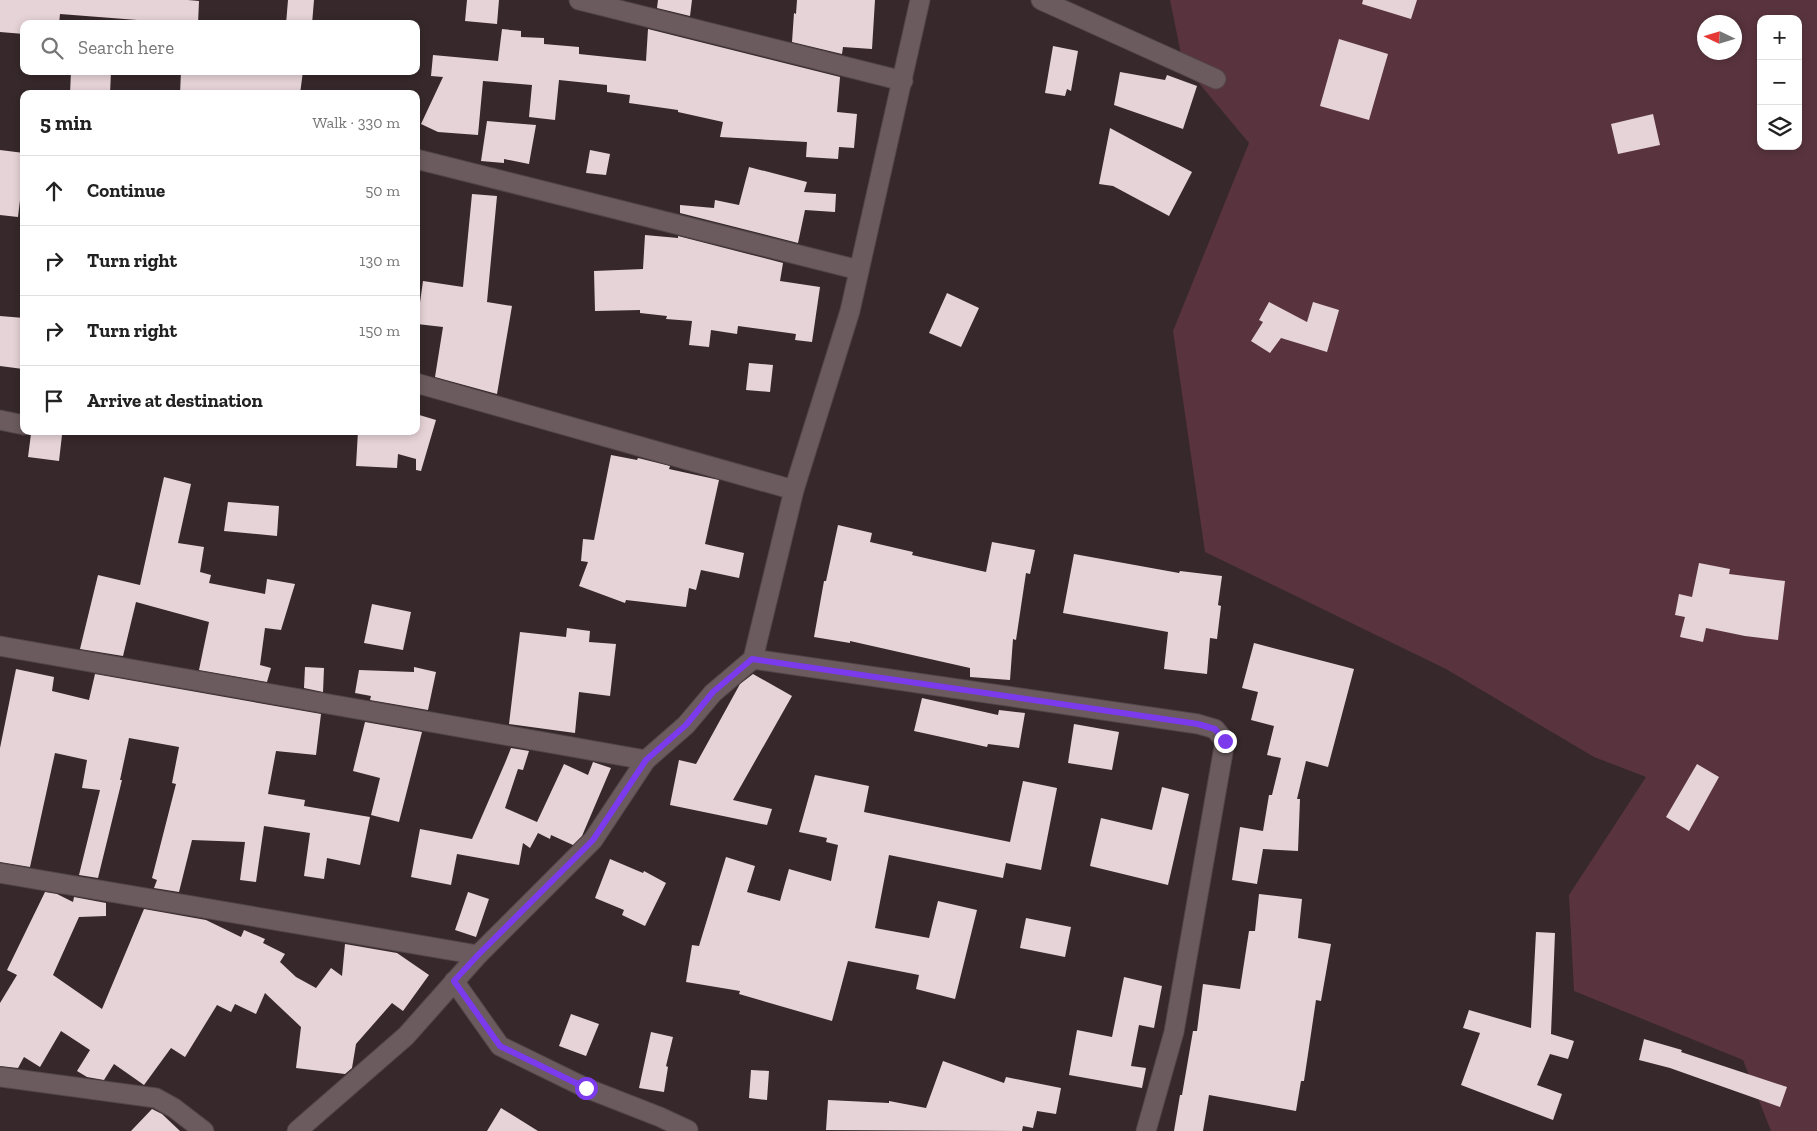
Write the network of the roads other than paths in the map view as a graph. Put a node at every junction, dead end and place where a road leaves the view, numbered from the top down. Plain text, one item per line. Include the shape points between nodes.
1 (579, 0) edge
2 (920, 0) edge
3 (1041, 0) edge
4 (1216, 79) dead end
5 (903, 81) junction
6 (420, 159) edge
7 (859, 270) junction
8 (420, 384) edge
9 (0, 420) edge
10 (20, 424) edge
11 (794, 490) junction
12 (0, 646) edge
13 (752, 659) junction
14 (646, 760) junction
15 (0, 872) edge
16 (478, 955) junction
17 (454, 981) junction
18 (0, 1077) edge
19 (688, 1130) edge
20 (204, 1131) edge
21 (296, 1131) edge
22 (1146, 1131) edge

1 - 5 street
2 - 5 street
3 - 4 street
5 - 7 street
6 - 7 street
7 - 11 street via 850,312
8 - 11 street
9 - 10 street
11 - 13 street
12 - 14 street
13 - 14 street via 713,692 686,725
13 - 22 street via 1215,729 1225,741 1174,1032
14 - 16 street via 593,840
15 - 16 street
16 - 17 street
17 - 19 street via 500,1046 586,1088
17 - 21 street via 406,1036
18 - 20 street via 156,1098

